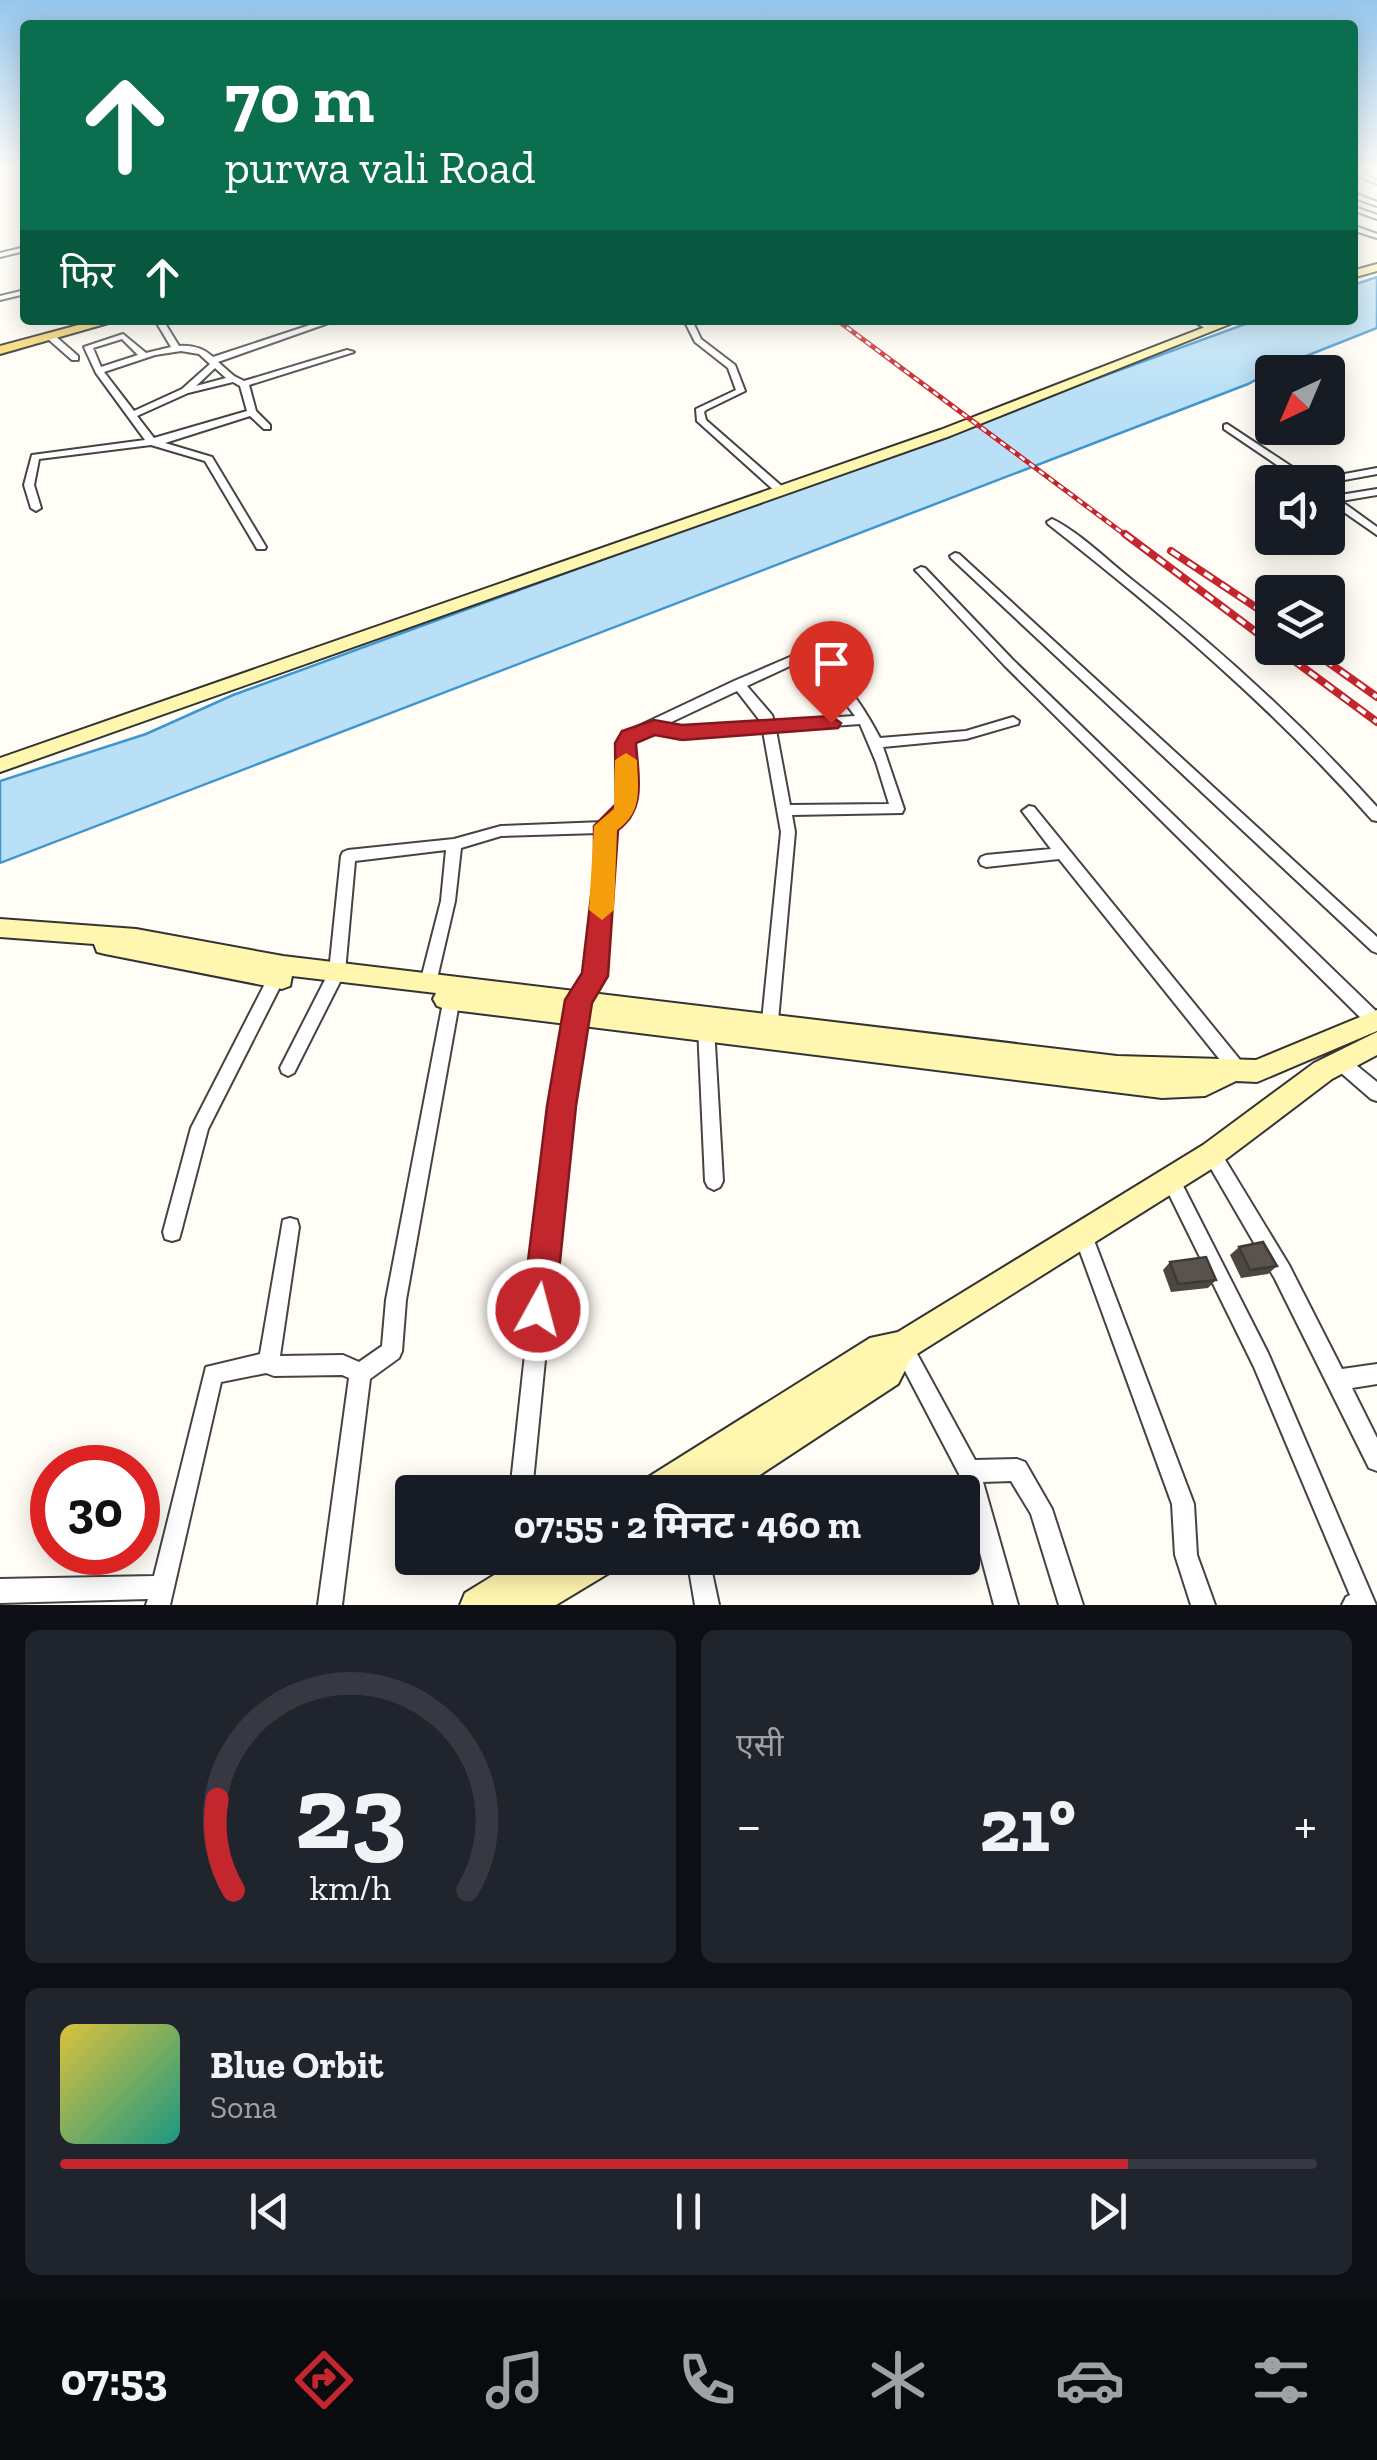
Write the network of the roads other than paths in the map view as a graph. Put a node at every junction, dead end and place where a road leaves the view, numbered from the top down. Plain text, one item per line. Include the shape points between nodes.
1 (89, 325) edge
2 (162, 325) edge
3 (317, 325) edge
4 (690, 325) edge
5 (1206, 325) edge
6 (1220, 325) edge
7 (1212, 328) junction
8 (50, 337) junction
9 (176, 348) junction
10 (0, 350) edge
11 (350, 352) dead end
12 (145, 357) junction
13 (75, 358) dead end
14 (209, 360) junction
15 (100, 370) junction
16 (231, 380) junction
17 (244, 384) junction
18 (185, 391) junction
19 (252, 412) junction
20 (131, 416) junction
21 (267, 427) dead end
22 (1227, 427) dead end
23 (152, 442) junction
24 (1285, 465) edge
25 (1377, 471) edge
26 (1345, 476) edge
27 (781, 491) junction
28 (1377, 492) edge
29 (1345, 496) edge
30 (36, 508) dead end
31 (1345, 509) edge
32 (1052, 522) dead end
33 (1374, 528) edge
34 (261, 548) dead end
35 (955, 556) dead end
36 (922, 570) dead end
37 (738, 684) junction
38 (861, 720) junction
39 (1013, 721) dead end
40 (770, 727) junction
41 (654, 728) junction
42 (879, 743) junction
43 (0, 765) edge
44 (786, 810) junction
45 (1029, 811) dead end
46 (1377, 816) edge
47 (606, 826) junction
48 (454, 844) junction
49 (1061, 853) junction
50 (986, 861) dead end
51 (0, 928) edge
52 (1377, 947) edge
53 (280, 972) junction
54 (333, 978) junction
55 (428, 983) junction
56 (453, 993) junction
57 (578, 1008) junction
58 (705, 1021) junction
59 (770, 1021) junction
60 (1376, 1026) edge
61 (1340, 1061) junction
62 (288, 1068) dead end
63 (1242, 1072) junction
64 (1377, 1093) edge
65 (1286, 1099) junction
66 (1212, 1154) junction
67 (1170, 1180) junction
68 (714, 1181) dead end
69 (290, 1226) dead end
70 (172, 1232) dead end
71 (1083, 1235) junction
72 (902, 1347) junction
73 (269, 1362) junction
74 (360, 1373) junction
75 (1377, 1374) edge
76 (1338, 1380) junction
77 (1377, 1460) edge
78 (969, 1470) junction
79 (524, 1475) edge
80 (681, 1475) edge
81 (733, 1475) edge
82 (553, 1575) edge
83 (701, 1575) edge
84 (518, 1587) edge
85 (0, 1591) edge
86 (161, 1596) edge
87 (330, 1605) edge
88 (478, 1605) edge
89 (707, 1605) edge
90 (1006, 1605) edge
91 (1071, 1605) edge
92 (1203, 1605) edge
93 (1354, 1605) edge
94 (1365, 1605) edge

1 - 8 main road
2 - 9 street
3 - 14 street
4 - 27 street via 698,340 732,367 741,391 699,411 702,421
5 - 7 street
6 - 7 main road
7 - 27 main road
8 - 10 main road
8 - 13 street
9 - 12 street
9 - 14 street via 189,346
11 - 17 street
12 - 15 street
12 - 15 street via 123,336 96,342 88,352
14 - 16 street
14 - 18 street
15 - 20 street
16 - 17 street
16 - 18 street
17 - 19 street
18 - 20 street
19 - 21 street
19 - 23 street
20 - 23 street
22 - 24 street
23 - 30 street via 35,457 29,485
23 - 34 street via 208,460
25 - 26 street
27 - 43 main road
28 - 29 street
31 - 33 street
32 - 46 street via 1178,618 1332,763
35 - 52 street
36 - 60 street
37 - 38 street via 804,655 839,682
37 - 40 street
37 - 41 street
38 - 40 street
38 - 42 street
39 - 42 street via 966,735
40 - 41 street
40 - 44 street
41 - 47 street via 626,743 627,804
42 - 44 street via 897,808
44 - 59 street
45 - 49 street
47 - 48 street via 501,830
47 - 57 street via 594,976
48 - 54 street via 348,856
48 - 55 street
49 - 50 street
49 - 63 street
51 - 53 main road via 69,935 133,954
53 - 54 main road
53 - 70 street via 200,1128
54 - 55 main road
54 - 56 main road
54 - 62 street
55 - 56 main road
56 - 57 main road
56 - 74 street via 392,1352
57 - 58 main road
57 - 79 street
58 - 59 main road
58 - 63 main road via 1120,1082 1199,1087
58 - 68 street
59 - 63 main road via 1118,1067
60 - 61 main road
60 - 63 main road
61 - 64 street
61 - 65 main road
63 - 65 main road
65 - 66 main road
66 - 67 main road
66 - 76 street
67 - 71 main road
67 - 94 street via 1261,1360
69 - 73 street
71 - 72 main road
71 - 92 street via 1183,1504 1186,1556
72 - 78 street
72 - 80 main road via 880,1348
72 - 81 main road via 888,1373
73 - 74 street via 343,1365
73 - 86 street via 213,1374
74 - 87 street
75 - 76 street
76 - 77 street
78 - 90 street
78 - 91 street via 1017,1470 1041,1509
82 - 84 main road
83 - 89 street
84 - 88 main road
85 - 86 street
93 - 94 street

